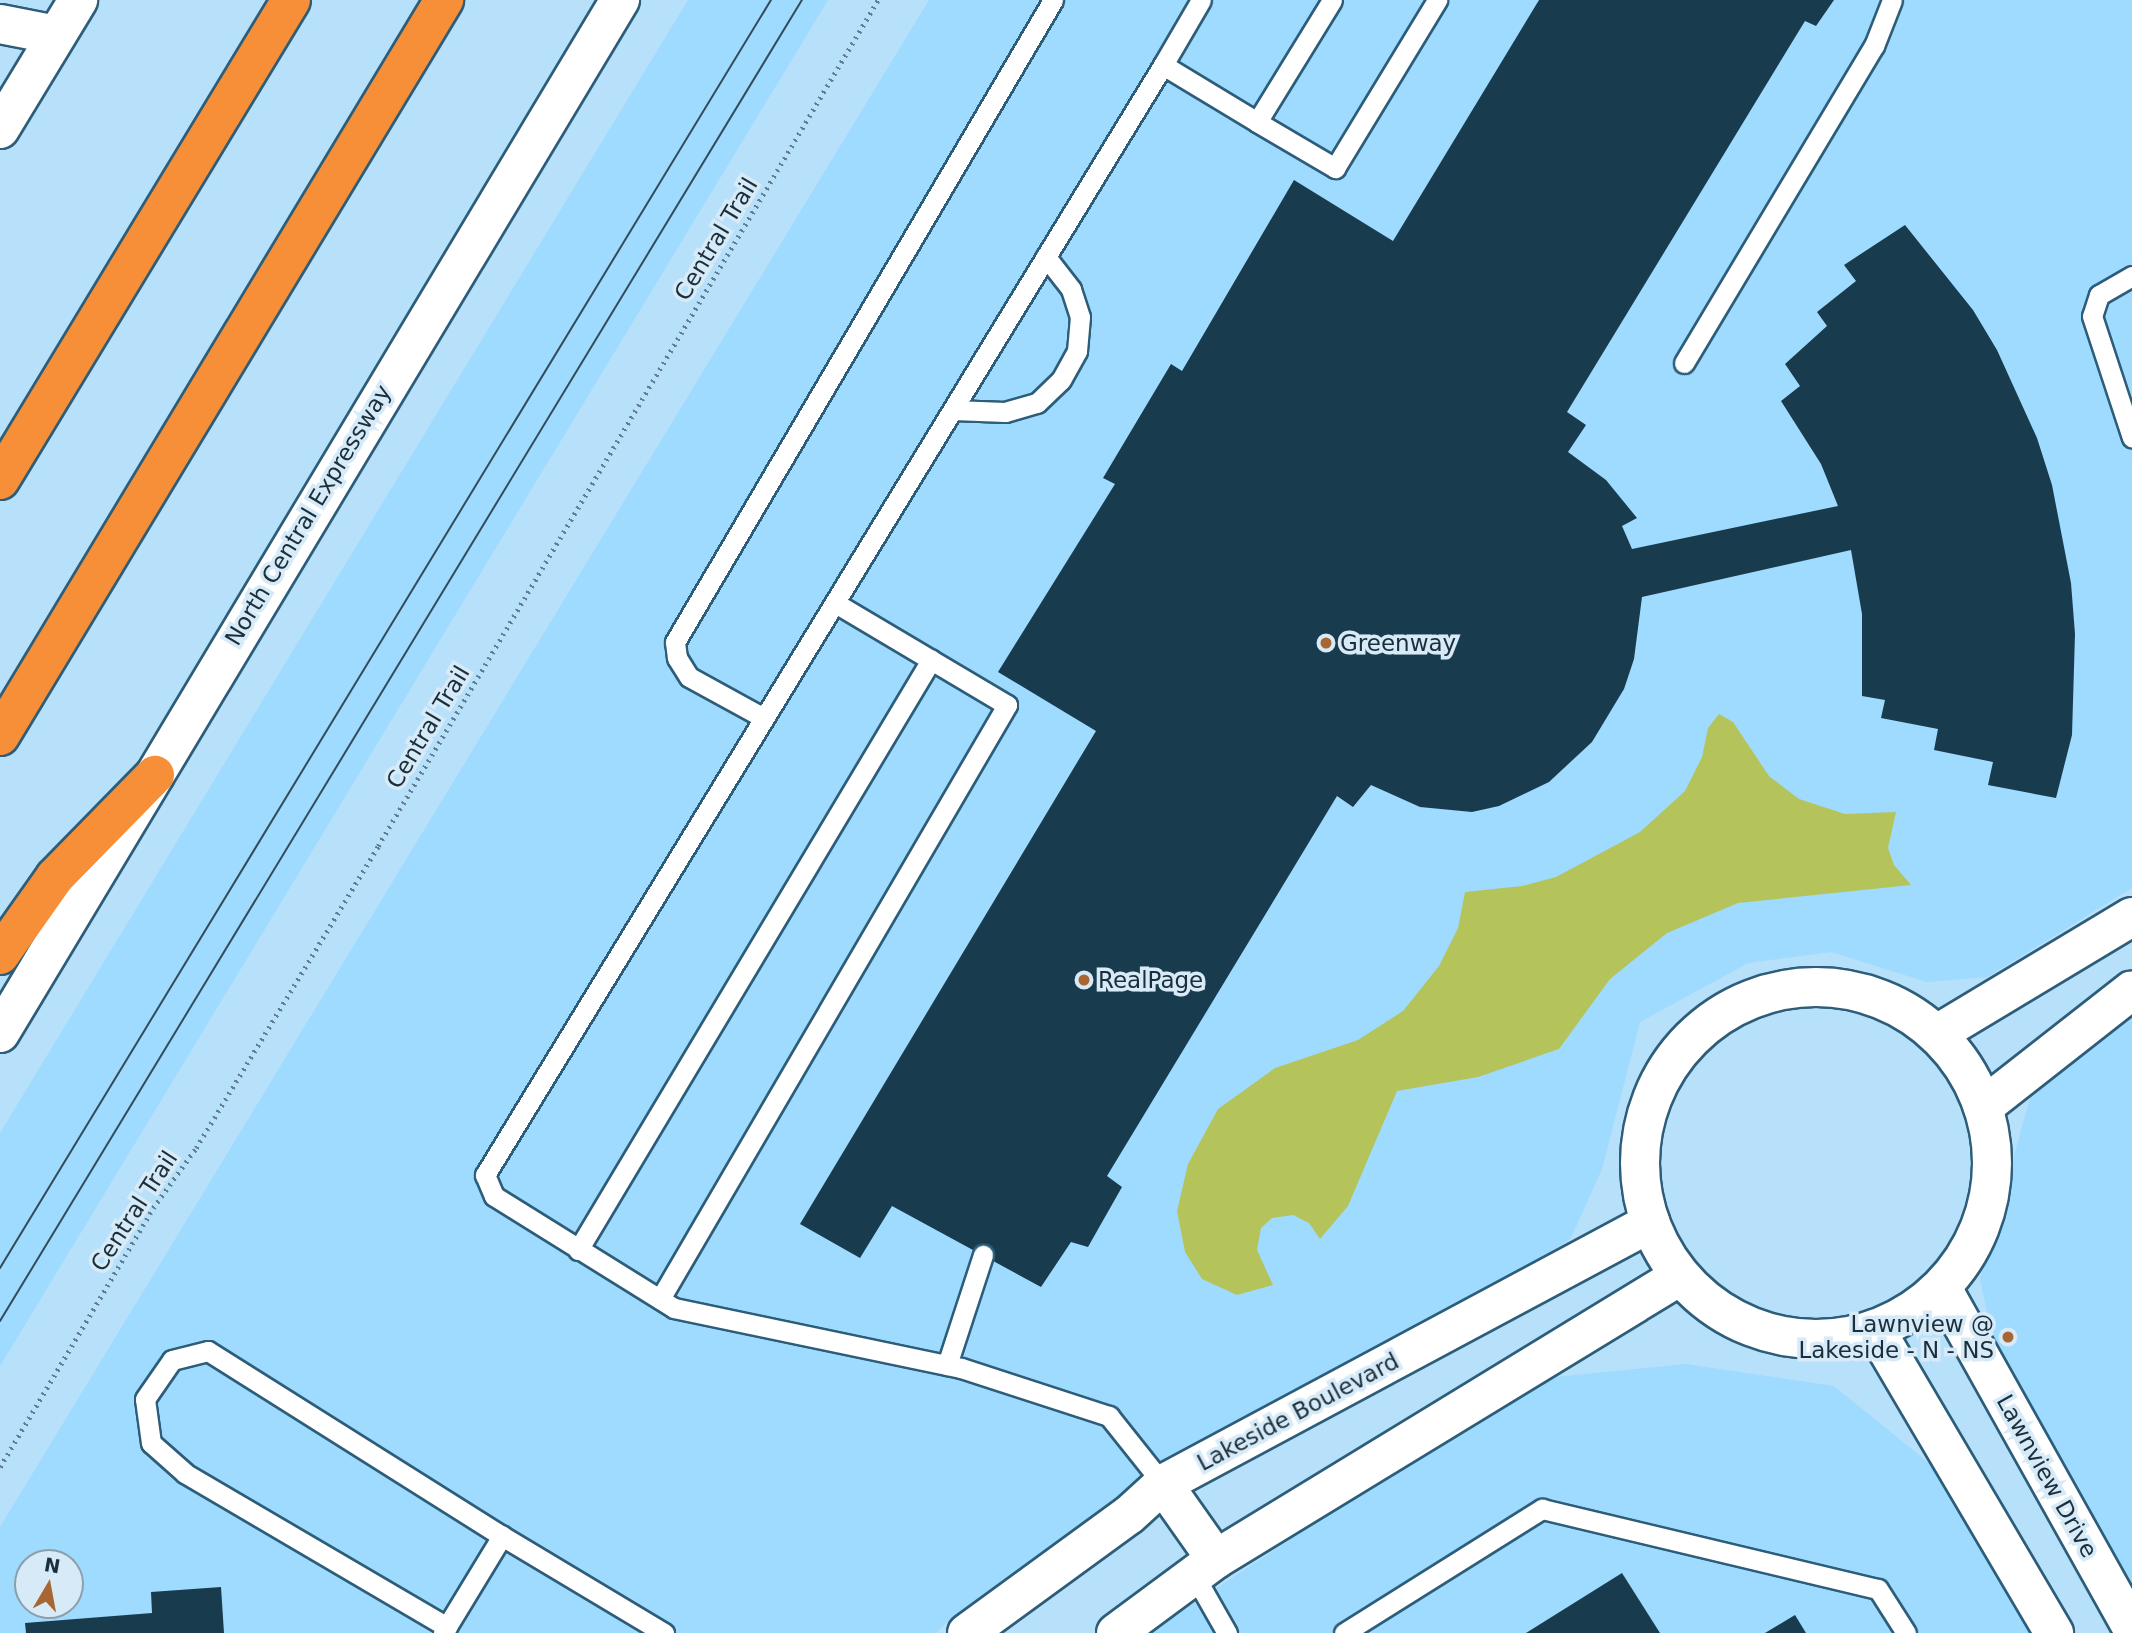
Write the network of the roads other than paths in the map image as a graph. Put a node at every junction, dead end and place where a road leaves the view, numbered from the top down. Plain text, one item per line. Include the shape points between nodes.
1 (78, 0) edge
2 (85, 0) edge
3 (291, 0) edge
4 (444, 0) edge
5 (603, 0) edge
6 (620, 0) edge
7 (1053, 0) edge
8 (1201, 0) edge
9 (1332, 0) edge
10 (1437, 0) edge
11 (1892, 0) edge
12 (0, 24) edge
13 (56, 35) junction
14 (1163, 65) junction
15 (564, 90) junction
16 (1257, 122) junction
17 (0, 129) edge
18 (1046, 257) junction
19 (2132, 276) edge
20 (1685, 363) dead end
21 (953, 410) junction
22 (2132, 438) edge
23 (0, 480) edge
24 (835, 603) junction
25 (931, 660) junction
26 (764, 718) junction
27 (0, 736) edge
28 (155, 775) junction
29 (2132, 917) edge
30 (0, 956) edge
31 (2132, 990) edge
32 (0, 1032) edge
33 (1937, 1034) junction
34 (1983, 1107) junction
35 (1650, 1223) junction
36 (578, 1250) junction
37 (983, 1255) dead end
38 (1680, 1276) junction
39 (1941, 1287) junction
40 (660, 1299) junction
41 (1875, 1329) junction
42 (947, 1365) junction
43 (1163, 1484) junction
44 (502, 1536) junction
45 (1205, 1567) junction
46 (2132, 1628) edge
47 (445, 1630) edge
48 (664, 1633) edge
49 (967, 1633) edge
50 (1116, 1633) edge
51 (1227, 1633) edge
52 (1344, 1633) edge
53 (1906, 1633) edge
54 (2054, 1633) edge

1 - 13 street
2 - 13 street
3 - 23 highway
4 - 27 highway
5 - 15 street
6 - 15 street, North Central Expressway
7 - 26 lane via 675,642 677,658 689,677
8 - 14 lane
9 - 16 lane
10 - 16 lane via 1335,169
11 - 20 lane via 1874,46
12 - 13 street
13 - 17 street
14 - 16 lane
14 - 18 lane
15 - 28 street, North Central Expressway
18 - 21 lane
18 - 21 lane via 1071,289 1080,317 1077,351 1061,380 1037,403 1005,412
19 - 22 lane via 2099,295 2092,316
21 - 24 lane
24 - 25 lane
24 - 26 lane
25 - 36 lane
25 - 40 lane via 1007,705
26 - 36 lane via 485,1175 494,1196
28 - 30 highway via 55,877
28 - 32 street, North Central Expressway
29 - 33 street
31 - 34 street
33 - 34 street via 1965,1068
33 - 35 street via 1893,1005 1844,989 1791,988 1741,1003 1697,1032 1664,1072 1644,1120 1639,1172
34 - 39 street via 1993,1155 1989,1203 1971,1248
35 - 38 street
35 - 43 street, Lakeside Boulevard
36 - 40 lane
37 - 42 lane
38 - 41 street via 1720,1311 1769,1333 1822,1339
38 - 45 street
39 - 41 street via 1910,1312
39 - 46 street, Lawnview Drive
40 - 42 lane via 674,1308
41 - 54 street
42 - 43 lane via 1109,1416
43 - 45 street
43 - 49 street, Lakeside Boulevard via 1129,1515
44 - 47 lane
44 - 47 lane via 208,1351 172,1360 145,1399 151,1443 185,1473
44 - 48 lane
45 - 50 street
45 - 51 lane
52 - 53 lane via 1542,1509 1878,1589

